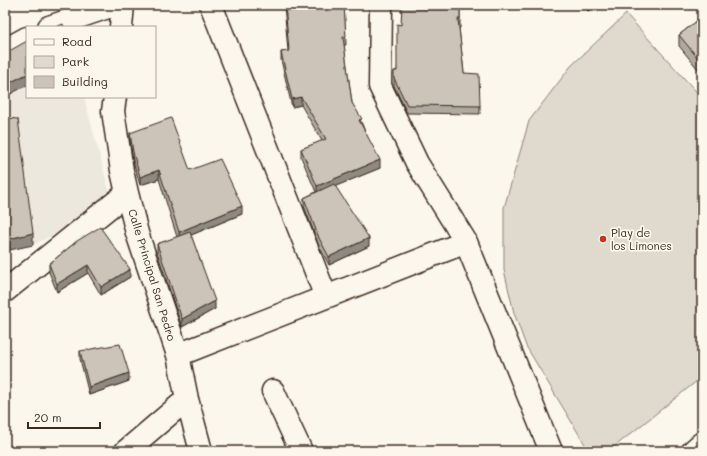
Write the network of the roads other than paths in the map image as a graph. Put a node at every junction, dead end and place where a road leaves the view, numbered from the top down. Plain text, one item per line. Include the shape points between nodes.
1 (114, 5) edge
2 (122, 5) edge
3 (211, 5) edge
4 (381, 5) edge
5 (52, 26) edge
6 (121, 26) edge
7 (26, 39) edge
8 (5, 50) edge
9 (114, 98) edge
10 (128, 193) junction
11 (466, 242) junction
12 (5, 291) edge
13 (326, 297) junction
14 (178, 355) junction
15 (272, 391) dead end
16 (187, 399) junction
17 (702, 443) edge
18 (126, 451) edge
19 (201, 451) edge
20 (301, 451) edge
21 (551, 451) edge
22 (693, 451) edge

1 - 5 street
2 - 6 street
3 - 13 street
4 - 11 street via 380,86 417,163
7 - 8 street
9 - 10 street, Calle Principal San Pedro via 113,111
10 - 12 street
10 - 14 street, Calle Principal San Pedro via 137,232
11 - 13 street
11 - 21 street
13 - 14 street
14 - 16 street, Calle Principal San Pedro
15 - 20 street
16 - 18 street
16 - 19 street, Calle Principal San Pedro
17 - 22 street

